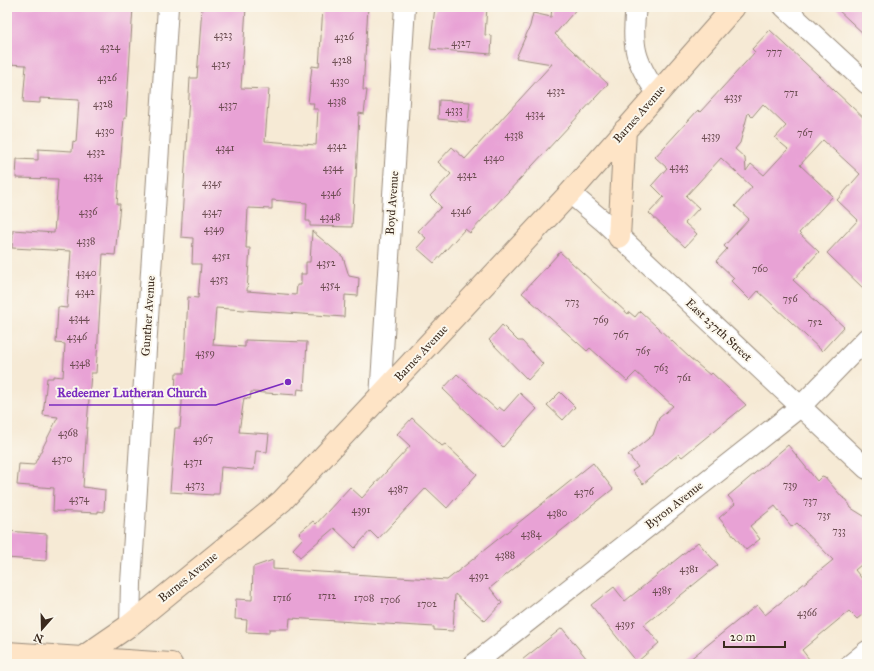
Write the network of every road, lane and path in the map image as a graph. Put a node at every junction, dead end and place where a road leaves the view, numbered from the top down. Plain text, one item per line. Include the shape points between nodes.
1 (168, 7) edge
2 (405, 7) edge
3 (636, 7) edge
4 (734, 7) edge
5 (784, 7) edge
6 (867, 84) edge
7 (658, 93) junction
8 (625, 130) junction
9 (570, 192) junction
10 (619, 237) junction
11 (867, 338) edge
12 (380, 398) junction
13 (800, 407) junction
14 (867, 469) edge
15 (130, 625) junction
16 (867, 651) edge
17 (7, 653) edge
18 (78, 661) edge
19 (171, 664) edge
20 (474, 664) edge
21 (851, 664) edge

1 - 15 street, Gunther Avenue
2 - 12 street, Boyd Avenue
3 - 7 street via 634,44 643,73
4 - 7 street, Barnes Avenue
5 - 6 street
7 - 8 street, Barnes Avenue
8 - 9 street, Barnes Avenue
8 - 10 street
9 - 10 street, East 237th Street
9 - 12 street, Barnes Avenue
10 - 13 street, East 237th Street
11 - 13 street, Byron Avenue
12 - 15 street, Barnes Avenue via 282,501
13 - 14 street, East 237th Street
13 - 20 street, Byron Avenue
15 - 18 street, Barnes Avenue
16 - 21 street
17 - 18 street
18 - 19 street

